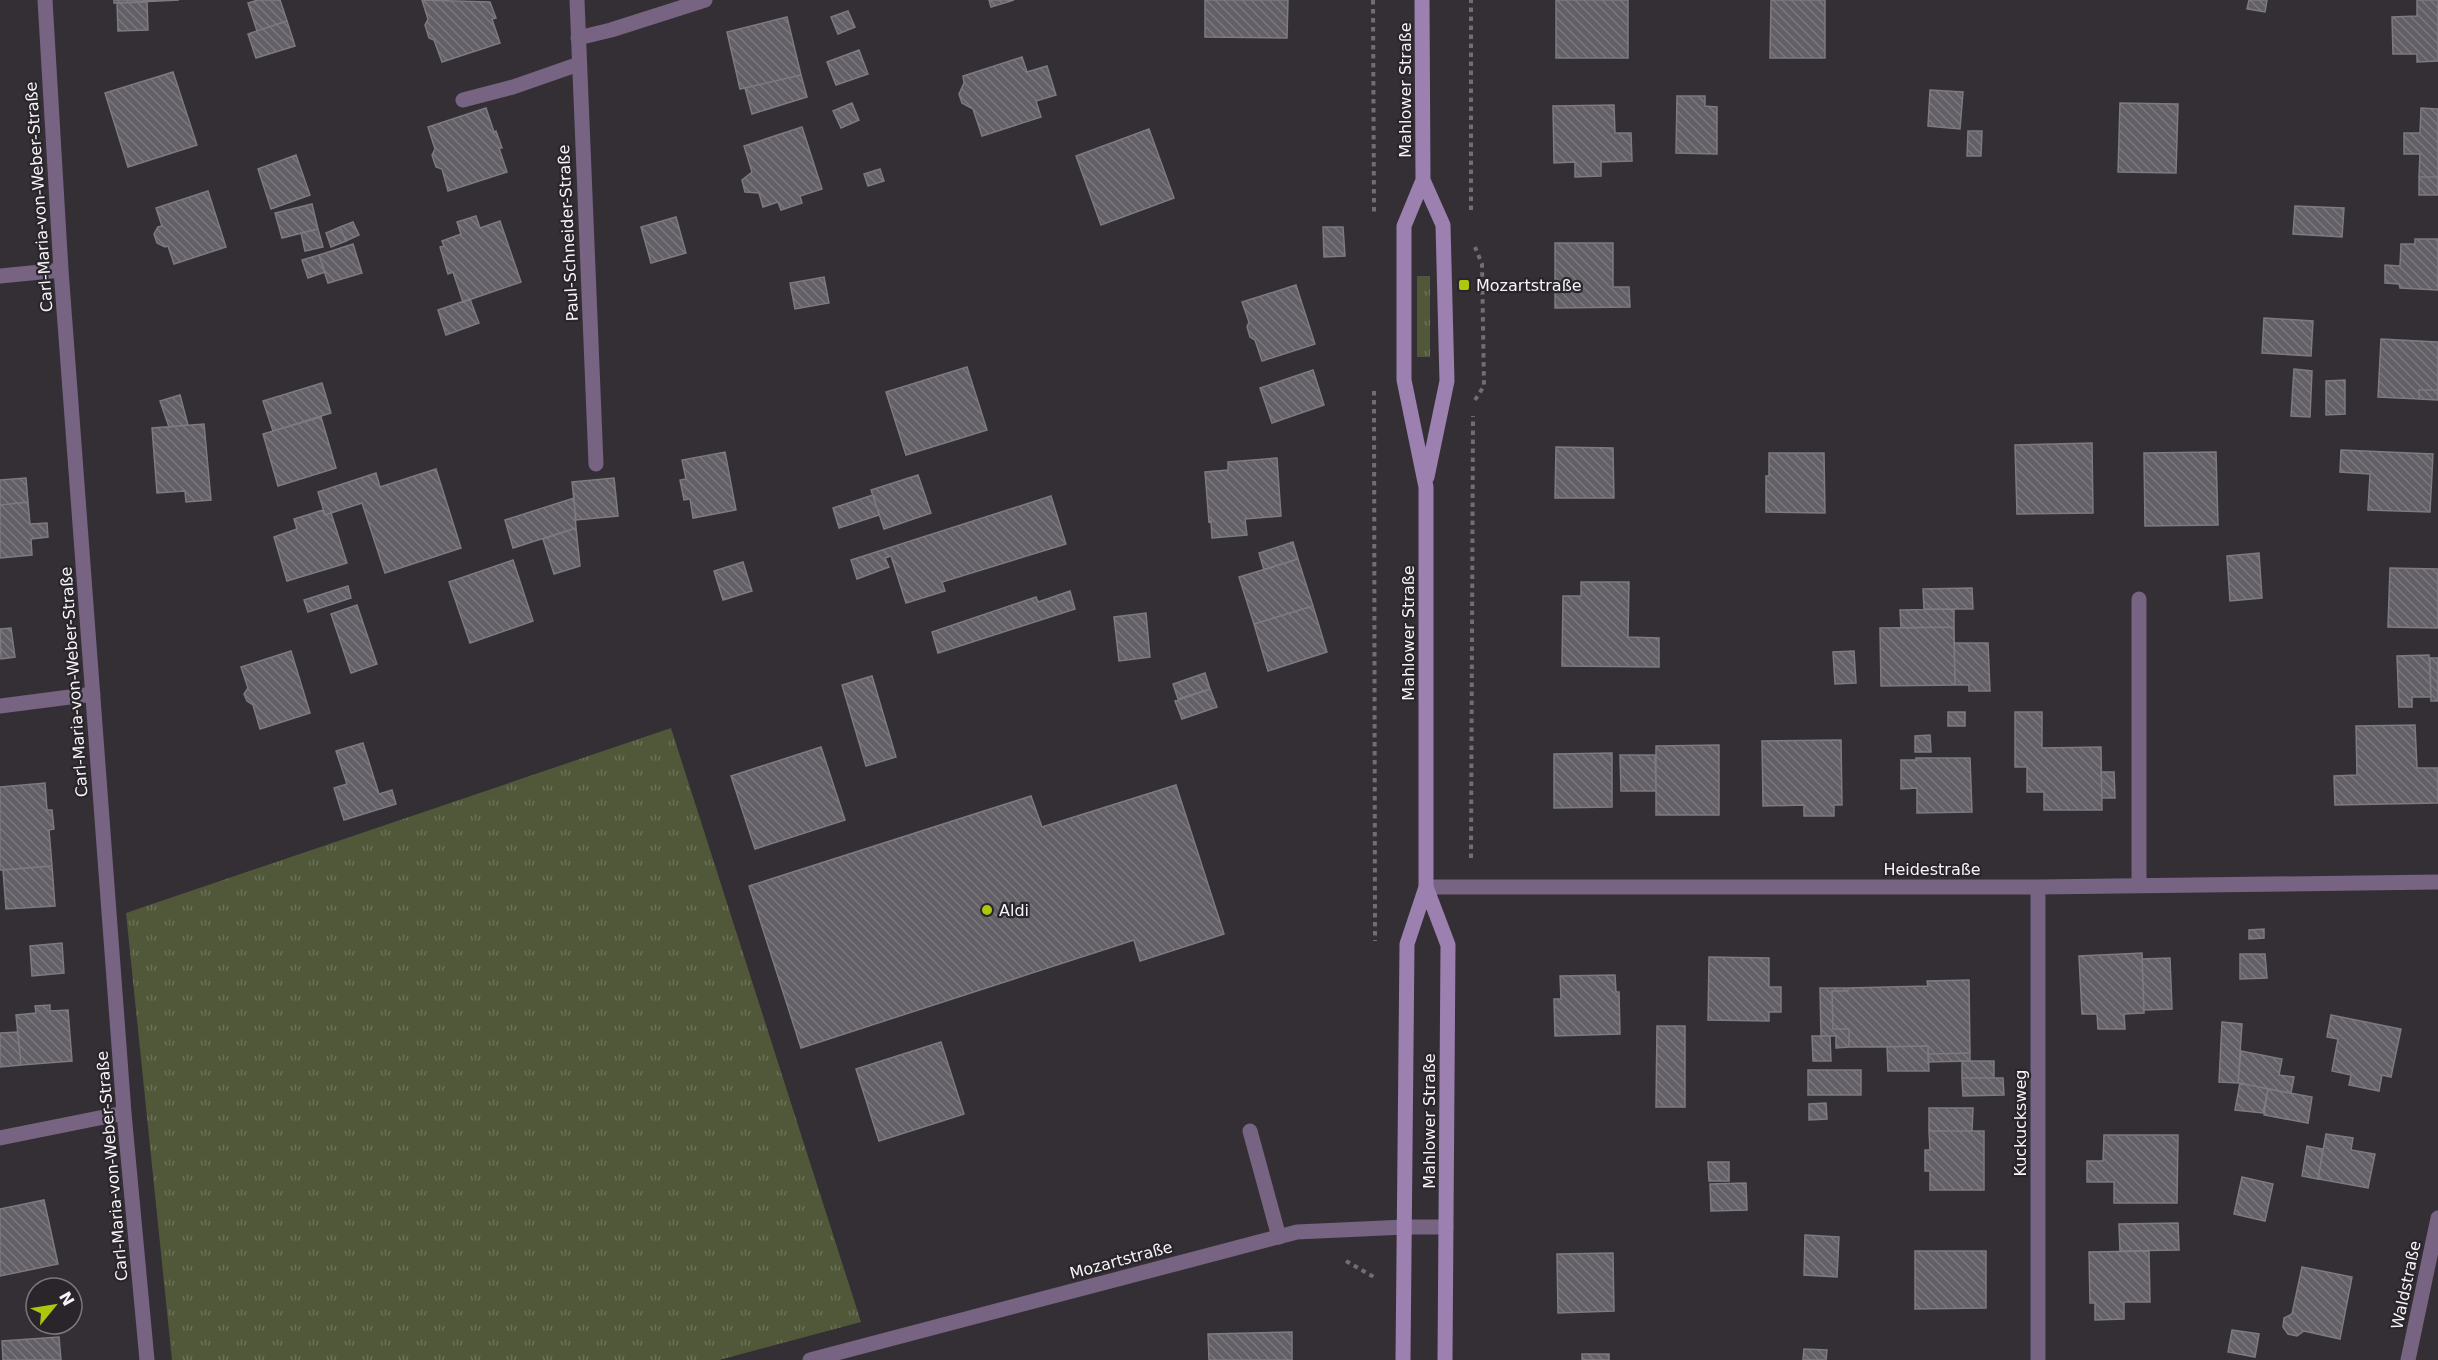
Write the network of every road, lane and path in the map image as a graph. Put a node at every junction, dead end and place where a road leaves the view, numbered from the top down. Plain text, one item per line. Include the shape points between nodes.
1 (45, 0) edge
2 (577, 0) edge
3 (705, 0) edge
4 (1373, 0) edge
5 (1422, 0) edge
6 (1471, 0) edge
7 (578, 38) junction
8 (579, 64) junction
9 (463, 100) dead end
10 (1423, 180) junction
11 (1471, 215) dead end
12 (1374, 222) dead end
13 (1473, 240) dead end
14 (61, 270) junction
15 (0, 276) edge
16 (1374, 381) dead end
17 (1473, 404) dead end
18 (1473, 414) dead end
19 (596, 464) dead end
20 (1426, 487) junction
21 (2139, 599) dead end
22 (93, 694) junction
23 (0, 706) edge
24 (2438, 882) edge
25 (2139, 885) junction
26 (1426, 887) junction
27 (1471, 887) junction
28 (2038, 887) junction
29 (1375, 942) dead end
30 (124, 1113) junction
31 (1250, 1131) dead end
32 (0, 1138) edge
33 (2438, 1218) edge
34 (1405, 1227) junction
35 (1446, 1227) junction
36 (1279, 1237) junction
37 (147, 1360) edge
38 (810, 1360) edge
39 (1403, 1360) edge
40 (1445, 1360) edge
41 (2038, 1360) edge
42 (2408, 1360) edge

1 - 14 street, Carl-Maria-von-Weber-Straße
2 - 7 street, Paul-Schneider-Straße
3 - 7 street
4 - 12 path
5 - 10 main road, Mahlower Straße
6 - 11 path
7 - 8 street, Paul-Schneider-Straße
8 - 9 street
8 - 19 street, Paul-Schneider-Straße
10 - 20 main road, Mahlower Straße via 1404,226 1404,380
10 - 20 main road, Mahlower Straße via 1443,225 1447,381
13 - 17 path via 1482,264 1484,386
14 - 15 street
14 - 22 street, Carl-Maria-von-Weber-Straße
16 - 29 path
18 - 27 path
20 - 26 main road, Mahlower Straße
21 - 25 street
22 - 23 street
22 - 30 street, Carl-Maria-von-Weber-Straße
24 - 25 street, Heidestraße
25 - 28 street, Heidestraße
26 - 27 street, Heidestraße
26 - 34 main road, Mahlower Straße via 1407,944
26 - 35 main road, Mahlower Straße via 1448,945
27 - 28 street, Heidestraße
28 - 41 street, Kuckucksweg
30 - 32 street
30 - 37 street, Carl-Maria-von-Weber-Straße
31 - 36 street
33 - 42 street, Waldstraße
34 - 35 street, Mozartstraße
34 - 36 street, Mozartstraße via 1297,1232
34 - 39 main road, Mahlower Straße
35 - 40 main road, Mahlower Straße
36 - 38 street, Mozartstraße

